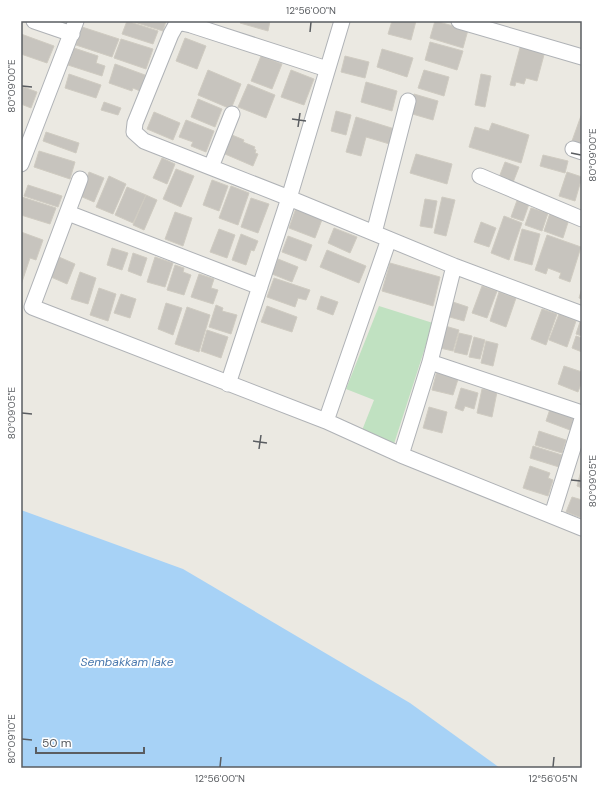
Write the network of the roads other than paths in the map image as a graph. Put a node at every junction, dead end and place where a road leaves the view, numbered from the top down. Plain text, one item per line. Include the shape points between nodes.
1 (34, 21) edge
2 (342, 21) edge
3 (460, 21) edge
4 (74, 28) edge
5 (582, 57) edge
6 (328, 69) junction
7 (408, 101) dead end
8 (232, 114) dead end
9 (21, 164) edge
10 (211, 167) junction
11 (480, 176) dead end
12 (80, 179) dead end
13 (289, 198) junction
14 (68, 212) junction
15 (582, 219) edge
16 (374, 233) junction
17 (389, 239) junction
18 (454, 266) junction
19 (260, 287) junction
20 (582, 314) edge
21 (430, 362) junction
22 (228, 384) junction
23 (582, 413) edge
24 (582, 419) edge
25 (326, 422) junction
26 (401, 455) junction
27 (552, 515) junction
28 (582, 528) edge

1 - 4 street
2 - 6 street
3 - 5 street
4 - 9 street
6 - 10 street via 190,25 176,25 135,123 134,132 144,141
6 - 13 street
7 - 16 street
8 - 10 street
10 - 13 street
11 - 15 street
12 - 14 street
13 - 16 street
13 - 19 street
14 - 19 street
14 - 22 street via 32,307
16 - 17 street
17 - 18 street
17 - 25 street
18 - 20 street
18 - 21 street
19 - 22 street
21 - 23 street
21 - 26 street
22 - 25 street
24 - 27 street
25 - 26 street
26 - 27 street
27 - 28 street

